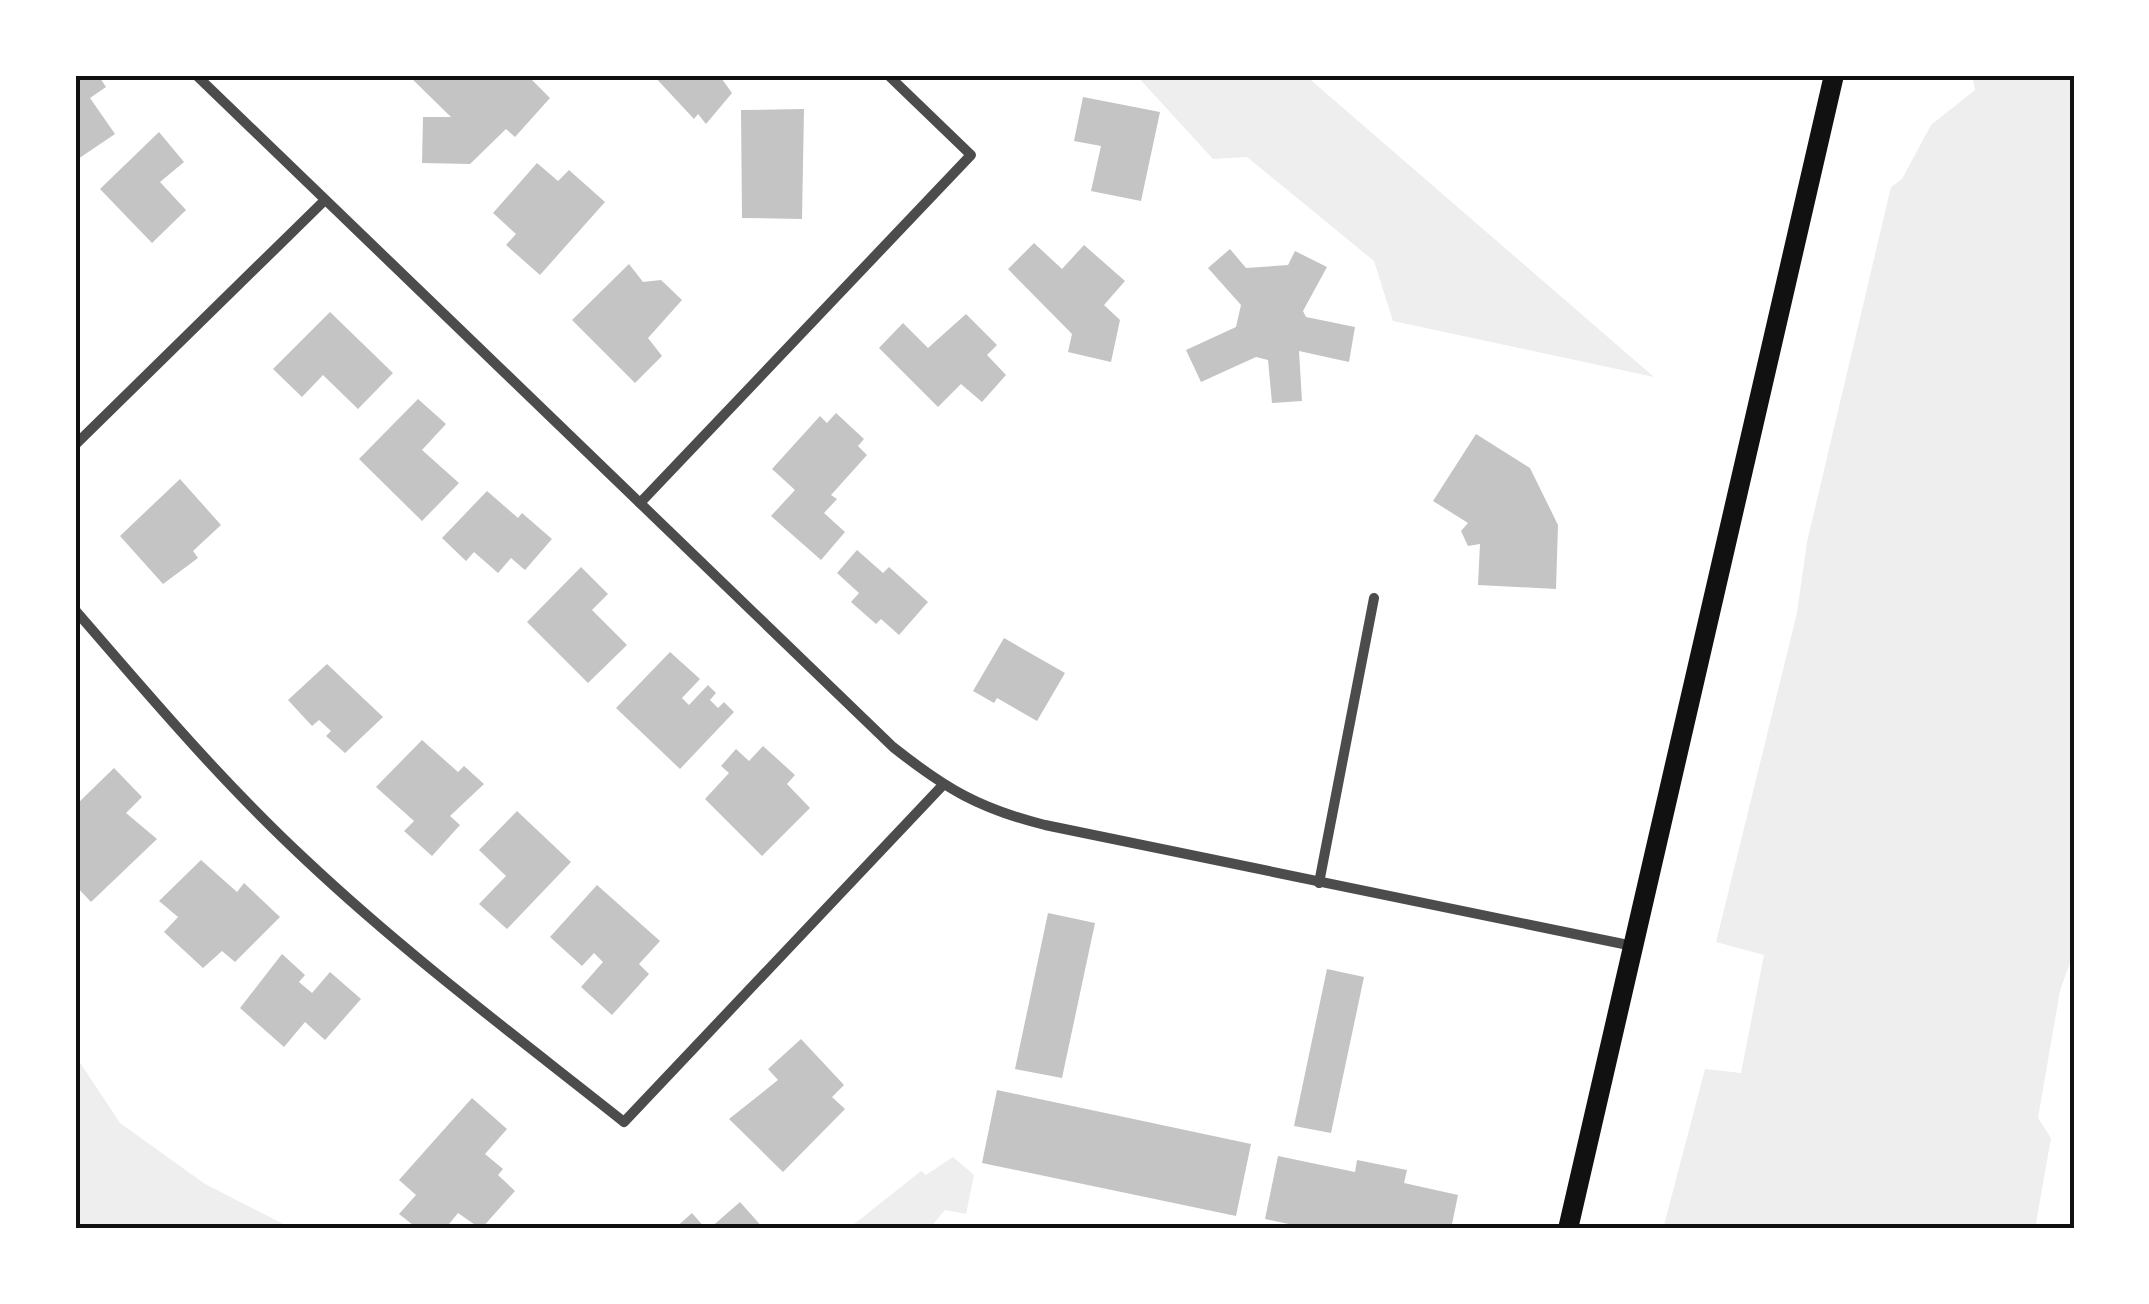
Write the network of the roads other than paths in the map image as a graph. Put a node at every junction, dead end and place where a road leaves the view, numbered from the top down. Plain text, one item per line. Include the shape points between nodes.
1 (196, 75) edge
2 (888, 75) edge
3 (1834, 75) edge
4 (325, 200) junction
5 (75, 445) edge
6 (640, 503) junction
7 (1374, 598) dead end
8 (75, 610) edge
9 (942, 786) junction
10 (1319, 883) junction
11 (1634, 946) junction
12 (1568, 1229) edge

1 - 4 street
2 - 6 street via 971,155
3 - 11 main road
4 - 5 street
4 - 6 street
6 - 9 street
7 - 10 street
8 - 9 street via 196,752 308,863 624,1122
9 - 10 street via 973,804 1044,826
10 - 11 street
11 - 12 main road

